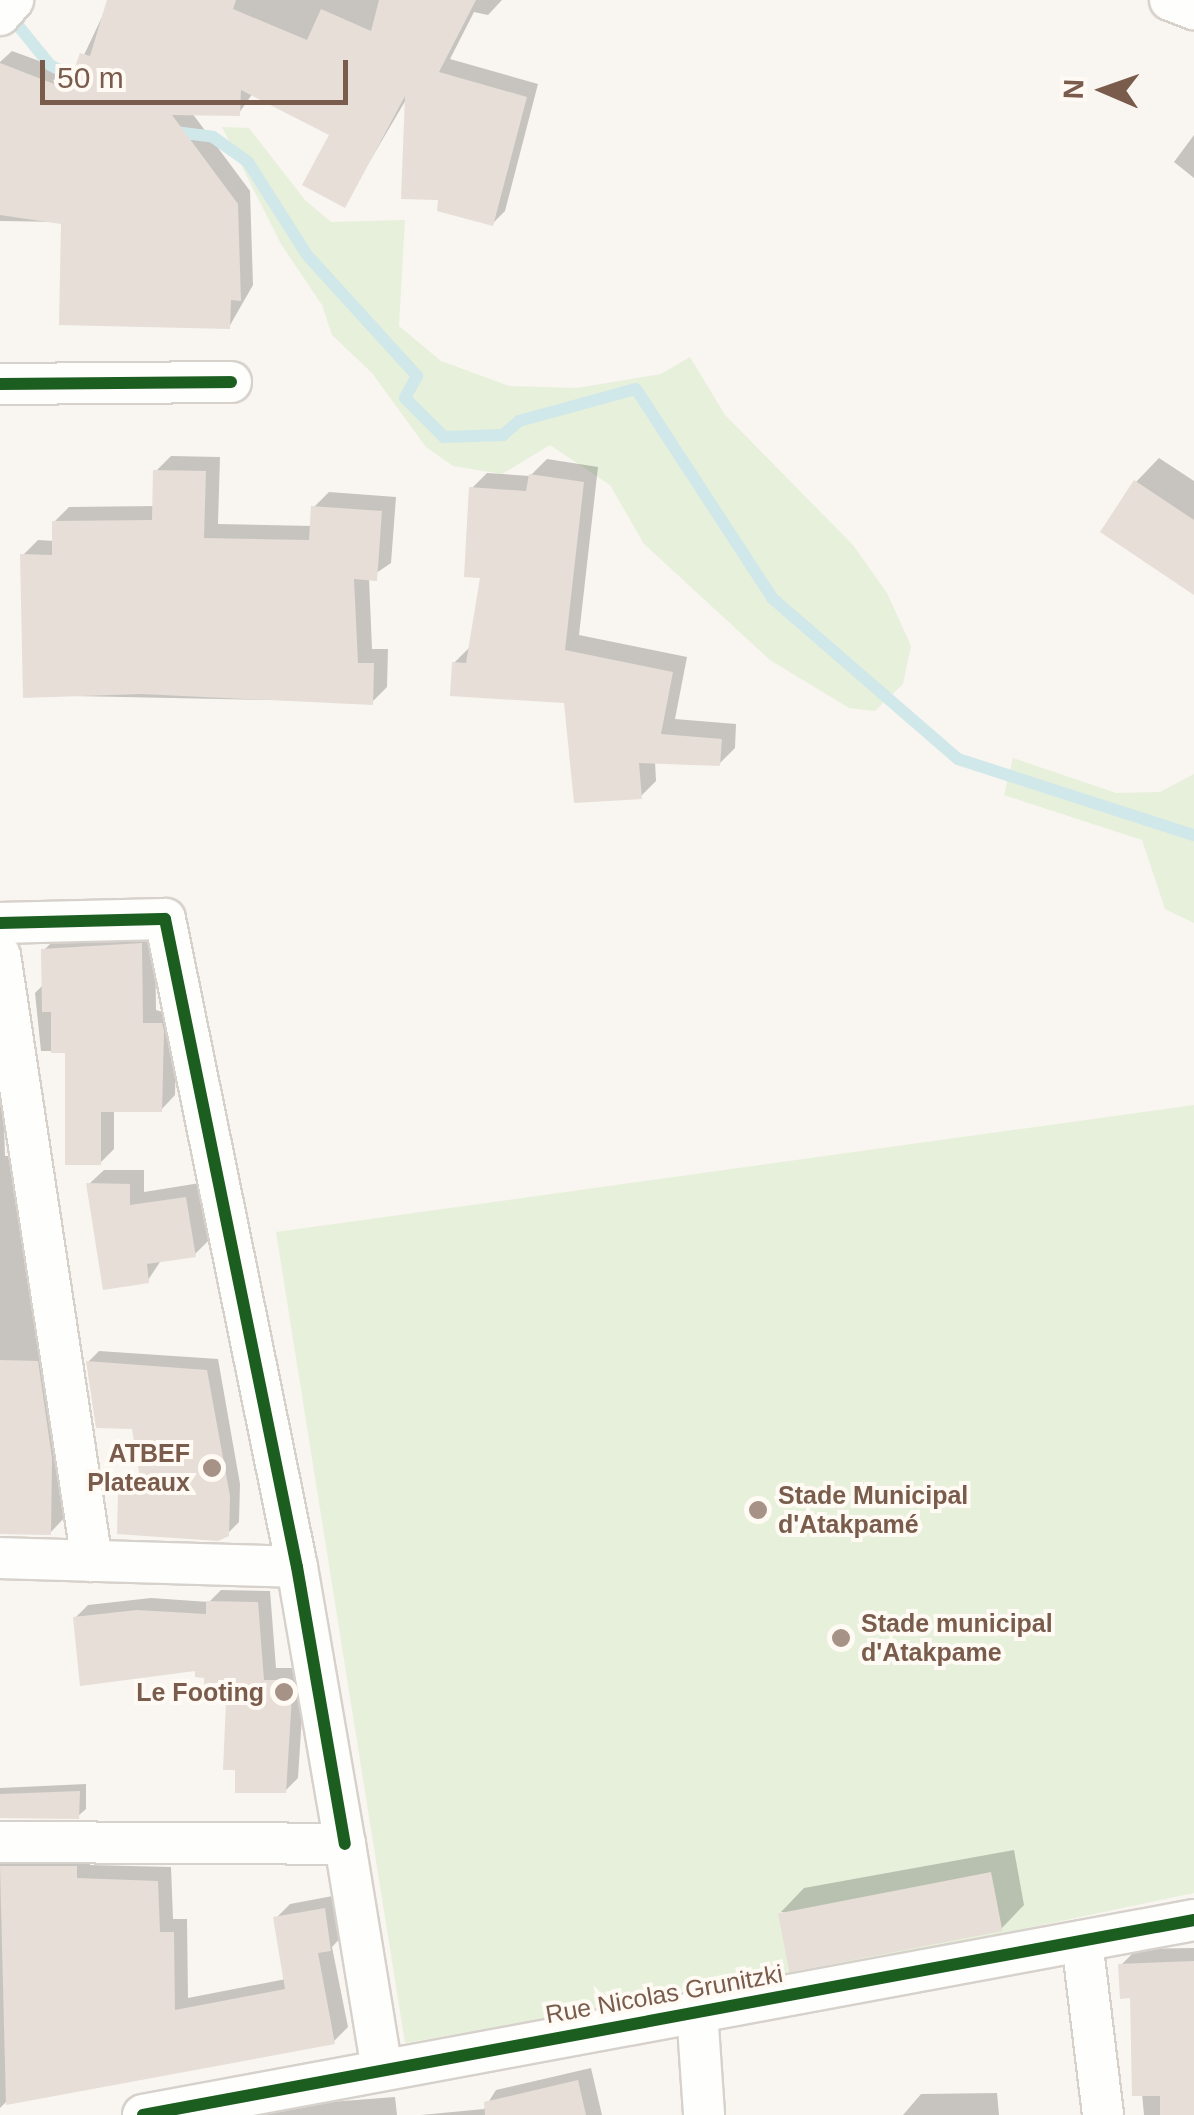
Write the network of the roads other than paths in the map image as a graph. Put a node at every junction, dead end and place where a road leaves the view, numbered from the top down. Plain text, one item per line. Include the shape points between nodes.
1 (13, 0) edge
2 (1170, 0) edge
3 (1194, 9) edge
4 (0, 15) edge
5 (231, 382) dead end
6 (0, 384) edge
7 (0, 923) edge
8 (0, 956) edge
9 (0, 1558) edge
10 (92, 1561) junction
11 (298, 1567) junction
12 (0, 1842) edge
13 (345, 1844) junction
14 (1194, 1920) edge
15 (1082, 1940) junction
16 (697, 2011) junction
17 (382, 2069) junction
18 (142, 2115) edge
19 (704, 2115) edge
20 (1102, 2115) edge

1 - 4 street
2 - 3 street
5 - 6 street
7 - 11 street via 165,919
8 - 10 street
9 - 10 street
10 - 11 street
11 - 13 street
12 - 13 street
13 - 17 street
14 - 15 street, Rue Nicolas Grunitzki
15 - 16 street, Rue Nicolas Grunitzki
15 - 20 street
16 - 17 street, Rue Nicolas Grunitzki
16 - 19 street
17 - 18 street, Rue Nicolas Grunitzki

